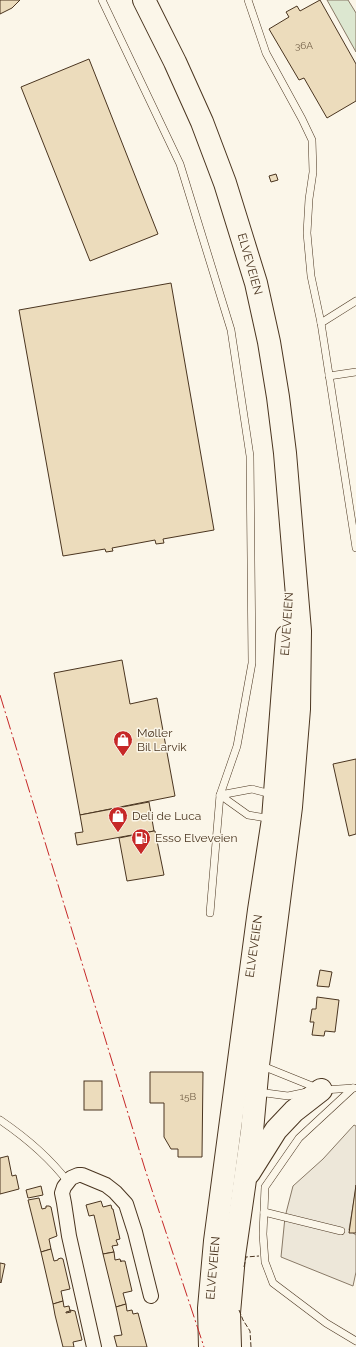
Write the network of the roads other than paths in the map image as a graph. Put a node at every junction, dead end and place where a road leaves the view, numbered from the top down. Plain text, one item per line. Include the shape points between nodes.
1 (102, 0) edge
2 (144, 0) edge
3 (248, 0) edge
4 (356, 301) edge
5 (321, 323) junction
6 (356, 372) edge
7 (329, 376) junction
8 (356, 548) edge
9 (220, 795) junction
10 (283, 801) junction
11 (273, 819) junction
12 (210, 913) dead end
13 (258, 1065) junction
14 (246, 1084) junction
15 (355, 1088) edge
16 (321, 1090) junction
17 (0, 1120) edge
18 (244, 1181) junction
19 (68, 1182) junction
20 (264, 1212) junction
21 (341, 1231) dead end
22 (151, 1296) dead end
23 (356, 1341) edge
24 (94, 1347) edge
25 (210, 1347) edge
26 (230, 1347) edge

1 - 9 lane via 180,164 231,330 250,456 252,663 237,746
2 - 10 highway, ELVEVEIEN via 176,62 225,183 256,283 269,342 285,453 300,631 299,709
3 - 5 lane via 266,53 312,140 313,172 307,233 311,276
4 - 5 lane
5 - 7 lane
6 - 7 lane
7 - 8 lane
9 - 10 lane via 252,789
9 - 11 lane via 248,815
9 - 12 lane
10 - 11 highway, ELVEVEIEN
10 - 13 highway, ELVEVEIEN
11 - 14 highway, ELVEVEIEN via 259,910
13 - 14 highway, ELVEVEIEN
13 - 16 lane
14 - 16 lane via 288,1096
14 - 18 highway, ELVEVEIEN
14 - 25 highway, ELVEVEIEN via 215,1241 209,1308
15 - 16 lane
15 - 20 lane via 299,1138 265,1187
16 - 18 highway via 276,1130
17 - 19 lane via 31,1144
18 - 26 highway, ELVEVEIEN via 229,1313
19 - 22 street via 82,1175 106,1185 126,1204
19 - 24 street via 62,1192 69,1236
20 - 21 lane
20 - 23 lane via 265,1262 273,1283 326,1323

